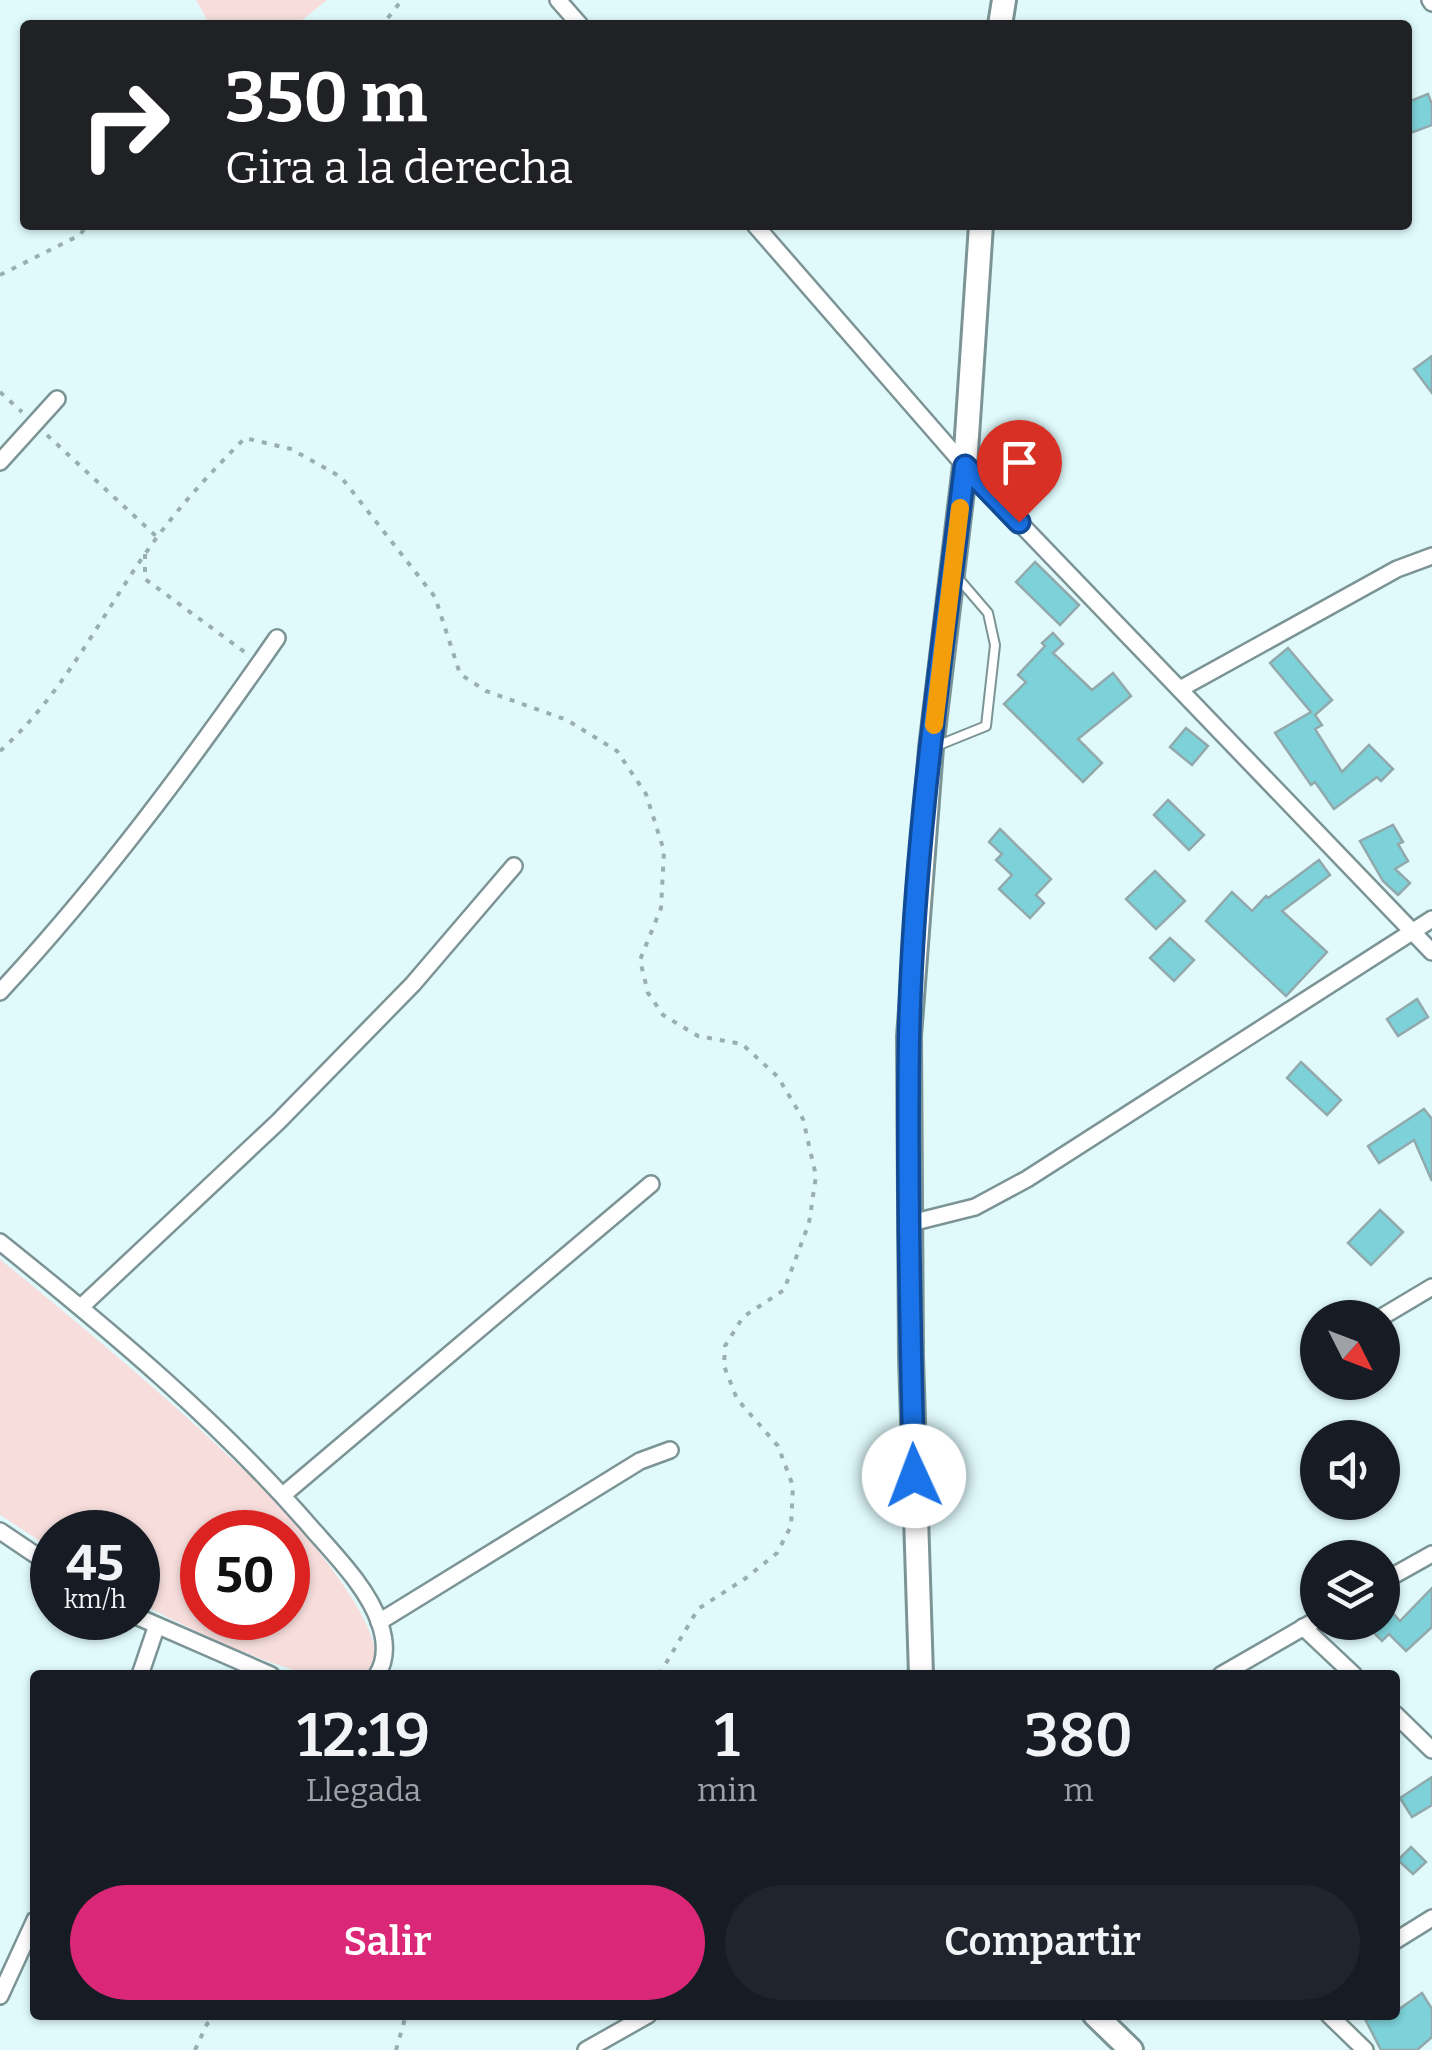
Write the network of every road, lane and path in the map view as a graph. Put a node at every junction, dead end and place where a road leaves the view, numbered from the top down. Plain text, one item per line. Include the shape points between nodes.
1 (402, 0) edge
2 (558, 0) edge
3 (386, 20) edge
4 (576, 20) edge
5 (83, 230) edge
6 (758, 230) edge
7 (982, 230) edge
8 (0, 276) edge
9 (0, 392) edge
10 (57, 399) dead end
11 (34, 423) junction
12 (0, 462) edge
13 (965, 466) junction
14 (158, 537) junction
15 (144, 554) junction
16 (1432, 556) edge
17 (952, 571) junction
18 (276, 638) dead end
19 (260, 662) junction
20 (1180, 689) junction
21 (931, 748) junction
22 (0, 752) edge
23 (514, 866) dead end
24 (1432, 919) edge
25 (1412, 930) junction
26 (1432, 952) edge
27 (0, 992) edge
28 (650, 1184) dead end
29 (911, 1223) junction
30 (0, 1242) edge
31 (1432, 1287) edge
32 (81, 1306) junction
33 (1400, 1306) edge
34 (670, 1450) dead end
35 (283, 1495) junction
36 (0, 1531) edge
37 (30, 1551) edge
38 (1432, 1554) edge
39 (1400, 1572) edge
40 (380, 1622) junction
41 (1300, 1628) edge
42 (160, 1630) edge
43 (152, 1640) edge
44 (1325, 1640) edge
45 (142, 1670) edge
46 (259, 1670) edge
47 (380, 1670) edge
48 (662, 1670) edge
49 (921, 1670) edge
50 (1229, 1670) edge
51 (1350, 1670) edge
52 (1400, 1719) edge
53 (1432, 1750) edge
54 (1432, 1918) edge
55 (30, 1931) edge
56 (1400, 1938) edge
57 (0, 1996) edge
58 (213, 2020) edge
59 (405, 2020) edge
60 (639, 2020) edge
61 (1101, 2020) edge
62 (1334, 2020) edge
63 (195, 2050) edge
64 (396, 2050) edge
65 (586, 2050) edge
66 (1131, 2050) edge
67 (1365, 2050) edge

1 - 3 path
2 - 4 street
5 - 8 path
6 - 13 street
7 - 13 main road
9 - 11 path
10 - 11 street
11 - 12 street
11 - 14 path
13 - 17 main road
13 - 20 street
14 - 15 path
14 - 48 path via 245,438 291,448 341,478 435,597 460,674 486,691 567,720 617,750 646,794 664,851 661,908 640,960 648,993 663,1015 698,1036 742,1044 778,1077 804,1119 816,1176 809,1223 784,1290 743,1317 725,1346 724,1366 737,1399 778,1446 793,1486 791,1526 777,1552 698,1609
15 - 19 path via 145,580
15 - 22 path via 88,642
16 - 20 street via 1397,568
17 - 21 main road
17 - 21 lane via 988,614 995,645 986,726
18 - 19 street
19 - 27 street via 172,788
20 - 25 street
21 - 29 main road via 909,1036
23 - 32 street via 414,984 292,1108
24 - 25 street
25 - 26 street
25 - 29 street via 1026,1179 976,1207
28 - 35 street
29 - 49 main road
30 - 32 street
31 - 33 street
32 - 35 street
34 - 40 street via 640,1461
35 - 40 street via 333,1552
36 - 37 street
38 - 39 street
40 - 47 street
41 - 50 street
42 - 46 street
43 - 45 street
44 - 51 street
52 - 53 street
54 - 56 street
55 - 57 street
58 - 63 path
59 - 64 path
60 - 65 street
61 - 66 main road
62 - 67 street

